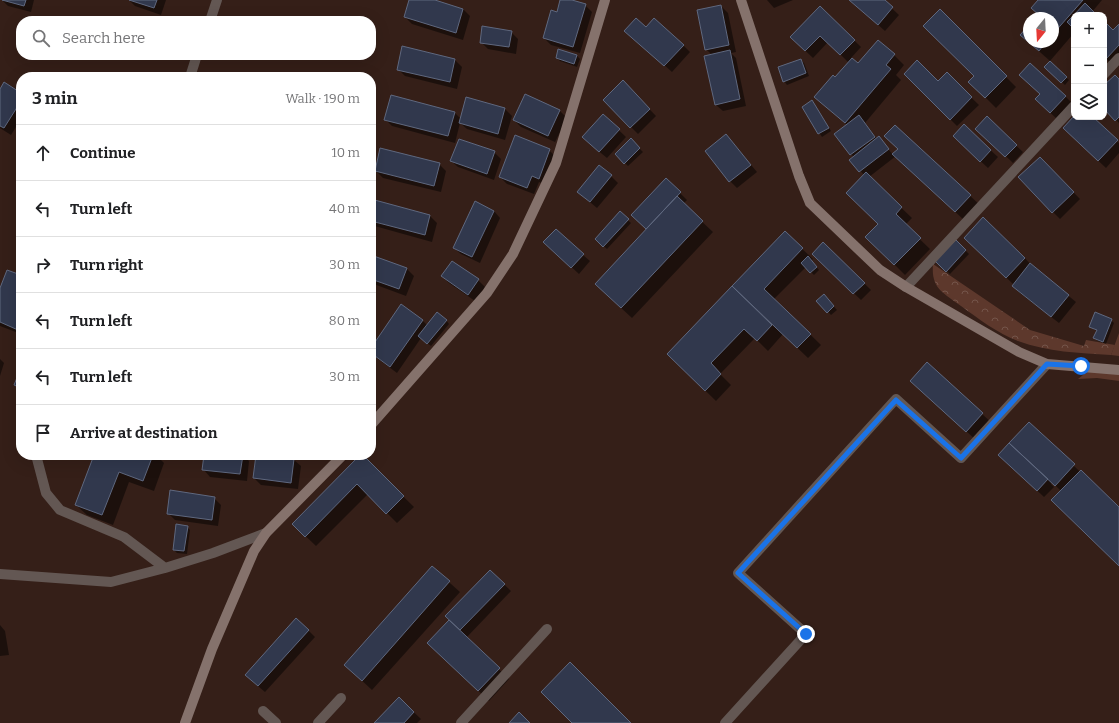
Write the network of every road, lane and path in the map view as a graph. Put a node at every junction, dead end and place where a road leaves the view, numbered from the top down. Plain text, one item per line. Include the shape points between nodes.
1 (217, 0) edge
2 (605, 0) edge
3 (741, 0) edge
4 (212, 16) edge
5 (1119, 58) edge
6 (195, 60) edge
7 (1107, 71) edge
8 (192, 72) edge
9 (1071, 109) edge
10 (906, 287) junction
11 (1047, 364) junction
12 (1119, 370) edge
13 (376, 419) edge
14 (37, 460) edge
15 (338, 460) edge
16 (266, 533) junction
17 (165, 568) junction
18 (0, 574) edge
19 (547, 629) dead end
20 (341, 698) dead end
21 (263, 711) dead end
22 (186, 723) edge
23 (276, 723) edge
24 (318, 723) edge
25 (461, 723) edge
26 (725, 723) edge

1 - 4 street
2 - 13 street via 556,163 513,254 487,293
3 - 10 street via 810,203 880,270
5 - 7 street
6 - 8 street
9 - 10 street
10 - 11 street via 1019,352
11 - 12 street
11 - 26 street via 961,458 896,400 738,573 806,634
14 - 17 street via 46,493 60,510 124,537
15 - 16 street
16 - 17 street
16 - 22 street via 254,551 212,649
17 - 18 street via 110,582
19 - 25 street
20 - 24 street
21 - 23 street

